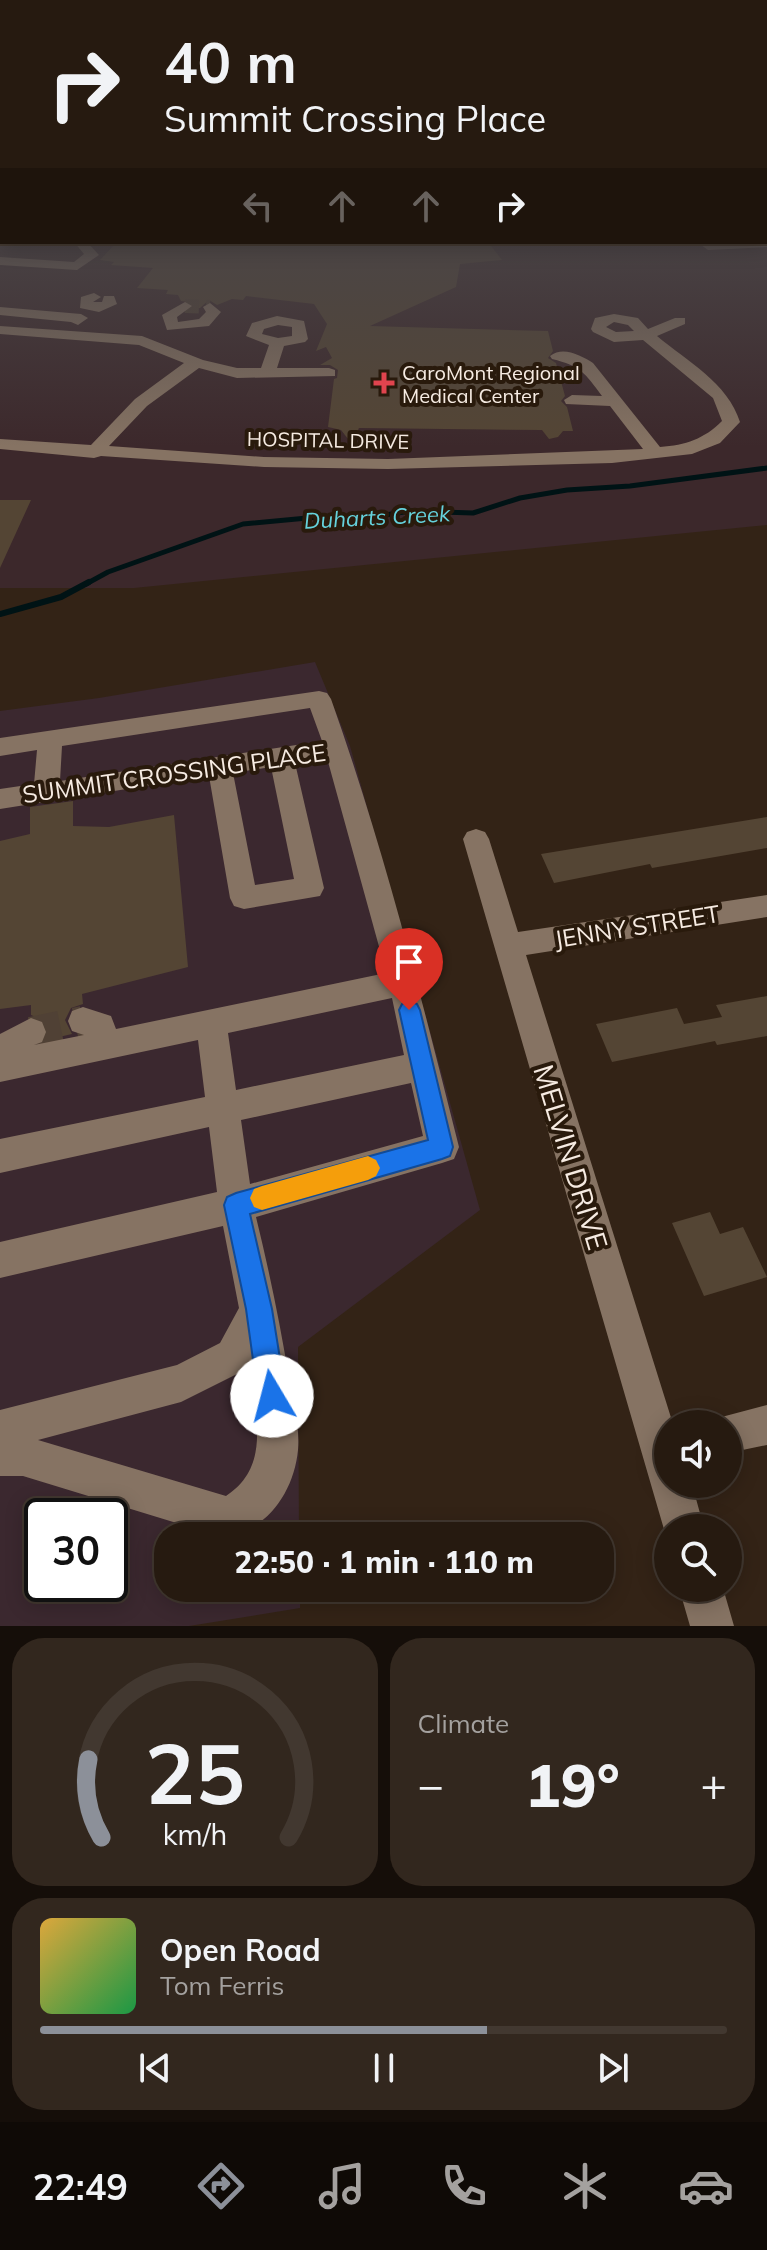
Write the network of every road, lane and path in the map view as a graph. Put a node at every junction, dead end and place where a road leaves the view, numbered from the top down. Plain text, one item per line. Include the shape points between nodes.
1 (185, 306) dead end
2 (210, 307) tunnel mouth
3 (0, 311) edge
4 (84, 316) junction
5 (680, 321) dead end
6 (172, 327) junction
7 (0, 330) edge
8 (277, 343) dead end
9 (148, 344) junction
10 (558, 356) dead end
11 (197, 362) junction
12 (329, 373) dead end
13 (267, 374) junction
14 (572, 400) dead end
15 (614, 401) junction
16 (0, 444) edge
17 (94, 453) junction
18 (656, 454) junction
19 (50, 740) junction
20 (0, 747) edge
21 (336, 748) junction
22 (281, 757) junction
23 (219, 765) junction
24 (46, 792) junction
25 (0, 799) edge
26 (476, 839) dead end
27 (767, 906) edge
28 (507, 946) junction
29 (403, 983) junction
30 (83, 1021) dead end
31 (211, 1024) junction
32 (31, 1032) tunnel mouth
33 (107, 1045) junction
34 (422, 1066) junction
35 (1, 1067) edge
36 (221, 1107) junction
37 (0, 1156) edge
38 (236, 1205) junction
39 (0, 1260) edge
40 (259, 1309) junction
41 (654, 1421) edge
42 (767, 1425) edge
43 (0, 1430) edge
44 (742, 1430) edge
45 (0, 1456) edge
46 (705, 1602) edge
47 (712, 1626) edge

1 - 6 street via 169,315
2 - 6 street via 214,312 204,323
3 - 4 street
4 - 7 street
4 - 9 street
5 - 18 street, HOSPITAL DRIVE via 646,335 719,395 731,422 700,446
6 - 9 street
8 - 13 street
9 - 11 street
10 - 15 street via 587,366
11 - 13 street via 224,371
11 - 17 street via 126,414
12 - 13 street
14 - 15 street
15 - 18 street
16 - 17 street, HOSPITAL DRIVE
17 - 18 street, HOSPITAL DRIVE via 372,464
19 - 20 street
19 - 21 street via 319,699
19 - 24 street
21 - 22 street, SUMMIT CROSSING PLACE
21 - 29 street, SUMMIT CROSSING PLACE
22 - 23 street, SUMMIT CROSSING PLACE
22 - 23 street via 310,888 244,898
23 - 24 street, SUMMIT CROSSING PLACE
24 - 25 street, SUMMIT CROSSING PLACE
26 - 28 street, MELVIN DRIVE
27 - 28 street, JENNY STREET
28 - 41 street, MELVIN DRIVE
29 - 31 street
29 - 34 street, SUMMIT CROSSING PLACE
30 - 33 street via 100,1026
31 - 33 street
31 - 36 street
32 - 35 street via 6,1048
33 - 35 street
34 - 36 street
34 - 38 street, SUMMIT CROSSING PLACE via 442,1147
36 - 37 street
36 - 38 street
38 - 39 street
38 - 40 street
40 - 43 street via 234,1357 181,1383
40 - 45 street via 276,1457 253,1506 229,1518 23,1456
42 - 44 street
46 - 47 street

